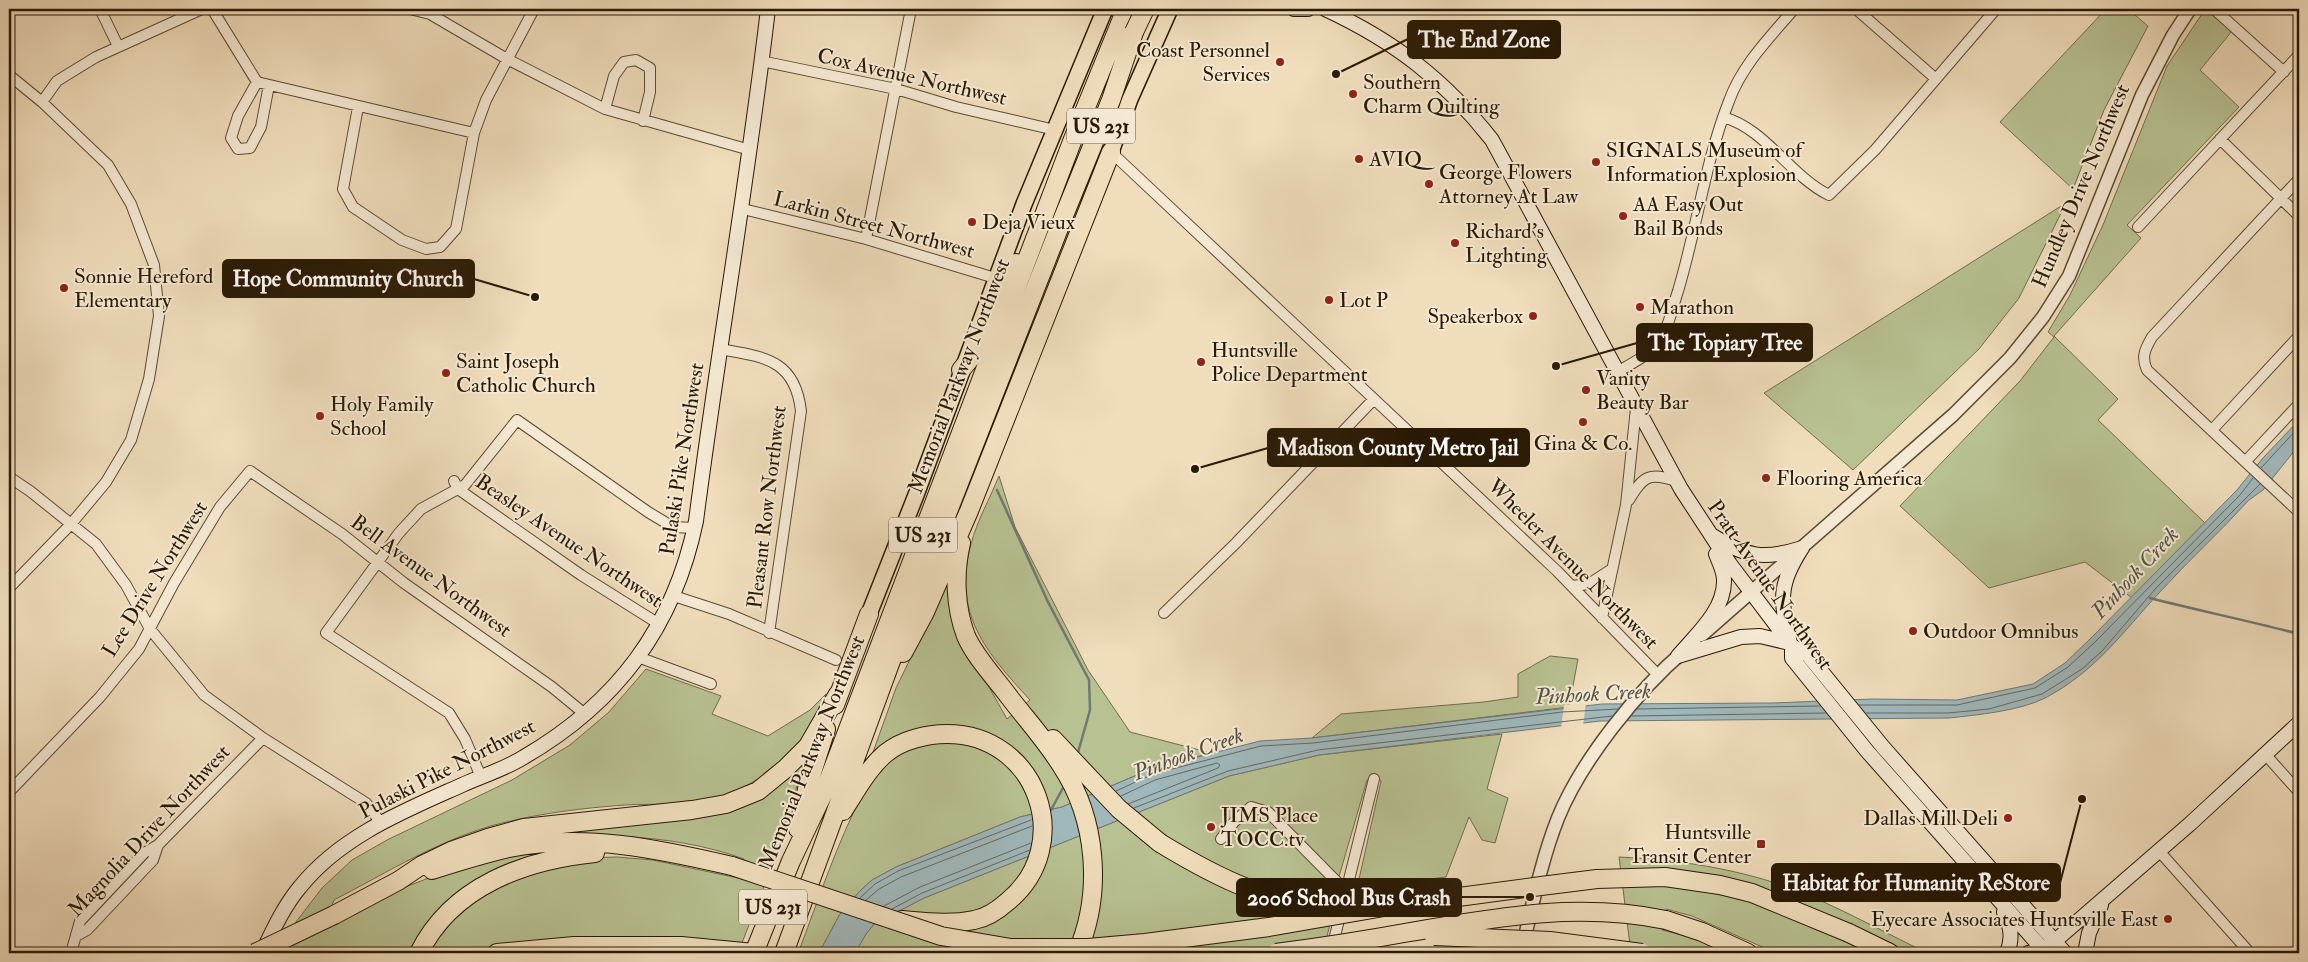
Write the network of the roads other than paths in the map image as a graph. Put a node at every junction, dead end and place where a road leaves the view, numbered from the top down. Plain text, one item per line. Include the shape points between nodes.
1 (100, 9) edge
2 (202, 9) edge
3 (212, 9) edge
4 (410, 9) edge
5 (534, 9) edge
6 (768, 9) edge
7 (911, 9) edge
8 (1126, 9) edge
9 (1144, 9) edge
10 (1294, 9) edge
11 (1308, 9) edge
12 (1325, 9) edge
13 (1794, 9) edge
14 (1856, 9) edge
15 (1996, 9) edge
16 (2190, 9) edge
17 (2214, 9) edge
18 (1105, 10) edge
19 (1171, 10) edge
20 (1126, 29) junction
21 (1156, 36) junction
22 (118, 46) junction
23 (2299, 55) edge
24 (507, 59) junction
25 (761, 61) junction
26 (2284, 72) junction
27 (9, 75) edge
28 (1936, 79) junction
29 (257, 82) junction
30 (269, 85) junction
31 (896, 89) junction
32 (42, 102) junction
33 (358, 107) junction
34 (605, 109) junction
35 (1723, 117) junction
36 (643, 121) junction
37 (1054, 130) junction
38 (474, 132) junction
39 (2220, 139) junction
40 (750, 150) junction
41 (1111, 152) junction
42 (2299, 179) edge
43 (2281, 198) junction
44 (1048, 206) junction
45 (743, 209) junction
46 (2299, 216) edge
47 (1063, 218) junction
48 (2138, 227) dead end
49 (866, 239) junction
50 (995, 278) junction
51 (2299, 336) edge
52 (1036, 342) junction
53 (720, 349) junction
54 (961, 370) junction
55 (1617, 372) junction
56 (1374, 399) junction
57 (2299, 404) edge
58 (1636, 408) junction
59 (2212, 430) junction
60 (2246, 461) junction
61 (250, 471) joint
62 (9, 477) edge
63 (1676, 481) junction
64 (456, 485) junction
65 (1626, 505) junction
66 (969, 511) junction
67 (2299, 512) edge
68 (71, 524) junction
69 (695, 528) junction
70 (1708, 532) junction
71 (1802, 548) junction
72 (378, 563) junction
73 (1612, 569) junction
74 (1572, 586) junction
75 (9, 588) edge
76 (1751, 592) junction
77 (674, 596) junction
78 (1164, 613) dead end
79 (869, 614) joint
80 (1602, 618) junction
81 (659, 624) junction
82 (150, 629) junction
83 (770, 633) junction
84 (1791, 645) junction
85 (1678, 656) junction
86 (638, 657) junction
87 (836, 660) dead end
88 (1658, 675) junction
89 (887, 678) junction
90 (711, 684) dead end
91 (838, 694) junction
92 (1019, 707) junction
93 (586, 715) junction
94 (2299, 723) edge
95 (263, 738) junction
96 (2265, 754) junction
97 (481, 777) junction
98 (1374, 779) dead end
99 (9, 792) edge
100 (2299, 792) edge
101 (381, 823) junction
102 (832, 828) junction
103 (1222, 839) dead end
104 (663, 850) junction
105 (2159, 851) junction
106 (791, 861) junction
107 (398, 881) junction
108 (1345, 890) junction
109 (1999, 900) junction
110 (2103, 900) junction
111 (1384, 907) junction
112 (886, 919) junction
113 (1362, 940) junction
114 (2046, 950) edge
115 (71, 953) edge
116 (255, 953) edge
117 (262, 953) edge
118 (419, 953) edge
119 (496, 953) edge
120 (754, 953) edge
121 (784, 953) edge
122 (1076, 953) edge
123 (1276, 953) edge
124 (1331, 953) edge
125 (1521, 953) edge
126 (1642, 953) edge
127 (1748, 953) edge
128 (1890, 953) edge
129 (2007, 953) edge
130 (2028, 953) edge
131 (2065, 953) edge
132 (2085, 953) edge
133 (2250, 953) edge

1 - 22 street
2 - 22 street
3 - 29 street
4 - 24 street via 430,14
5 - 24 street
6 - 25 main road, Pulaski Pike Northwest
7 - 31 street
8 - 20 highway, Memorial Parkway Northwest / US 231
9 - 20 highway, Memorial Parkway Northwest / US 231, bridge
9 - 21 main road via 1153,17
10 - 11 main road
12 - 55 main road, Pratt Avenue Northwest via 1377,35 1426,70 1462,104 1487,134 1516,180
13 - 35 street via 1742,74
14 - 28 street
15 - 28 street
16 - 71 street, Hundley Drive Northwest via 2142,95 2072,269 2043,317 2010,358 1953,415
17 - 26 street
18 - 37 main road
19 - 21 main road
20 - 44 highway, Memorial Parkway Northwest / US 231
20 - 47 highway, Memorial Parkway Northwest / US 231 via 1111,100
21 - 41 main road
22 - 32 street via 57,81
23 - 26 street
24 - 34 street
24 - 38 street
25 - 31 street, Cox Avenue Northwest
25 - 40 main road, Pulaski Pike Northwest
26 - 39 street
27 - 32 street
28 - 35 street via 1875,150 1829,194 1810,184 1744,125
29 - 30 street
29 - 30 street via 238,116 231,138 238,149 250,148 261,128
30 - 33 street
31 - 37 street, Cox Avenue Northwest
31 - 49 street
32 - 68 street via 108,165 131,204 154,265 159,316 149,378 132,440 106,482
33 - 38 street
33 - 38 street via 343,188 352,207 402,240 426,249 440,247 456,229
34 - 36 street
34 - 36 street via 614,76 624,62 636,60 650,68 650,92
35 - 55 street via 1667,328 1650,351
36 - 40 street
37 - 50 main road
39 - 43 street
39 - 48 street
40 - 45 main road, Pulaski Pike Northwest
41 - 52 highway
41 - 56 street, Wheeler Avenue Northwest
42 - 43 street
43 - 46 street
43 - 59 street via 2152,336 2144,349 2143,360 2147,370
44 - 54 highway via 1003,287 974,354
44 - 106 highway, Memorial Parkway Northwest / US 231 via 824,792
45 - 49 street, Larkin Street Northwest
45 - 53 main road, Pulaski Pike Northwest
47 - 52 highway
47 - 89 highway, Memorial Parkway Northwest / US 231 via 914,598
49 - 50 street, Larkin Street Northwest
50 - 54 main road
51 - 59 street
52 - 66 highway
53 - 69 main road, Pulaski Pike Northwest
53 - 83 street, Pleasant Row Northwest via 760,356 779,365 790,376 799,395 801,411
54 - 79 main road
55 - 58 main road, Pratt Avenue Northwest
56 - 74 street, Wheeler Avenue Northwest
56 - 78 street
57 - 60 street
58 - 63 main road, Pratt Avenue Northwest
58 - 65 street
59 - 60 street
60 - 67 street
61 - 72 street, Bell Avenue Northwest via 342,534
61 - 82 street, Lee Drive Northwest via 220,507
62 - 68 street
63 - 65 street via 1659,476 1648,477
63 - 70 main road, Pratt Avenue Northwest
64 - 69 street via 465,485 517,420 648,512 673,527
64 - 72 street via 421,509
64 - 81 street, Beasley Avenue Northwest via 581,575
65 - 73 street
66 - 89 highway via 908,646
66 - 92 highway via 959,553 956,588 966,637
68 - 75 street
68 - 82 street via 96,544 126,585
69 - 77 main road, Pulaski Pike Northwest via 689,556
70 - 71 main road via 1738,550 1764,557
70 - 76 main road, Pratt Avenue Northwest
70 - 85 main road via 1722,570 1724,588 1716,610
71 - 76 street, Hundley Drive Northwest
71 - 84 main road via 1785,577 1783,591 1782,609
72 - 93 street, Bell Avenue Northwest via 552,687
72 - 97 street via 326,632 449,713 465,738
73 - 74 street via 1589,584
73 - 80 street
74 - 80 street, Wheeler Avenue Northwest
76 - 84 main road, Pratt Avenue Northwest
76 - 85 street, Hundley Drive Northwest
77 - 81 main road, Pulaski Pike Northwest
77 - 83 street via 729,614
79 - 91 highway
80 - 88 street, Wheeler Avenue Northwest
81 - 86 main road, Pulaski Pike Northwest
82 - 95 street via 204,695
82 - 99 street, Lee Drive Northwest via 139,649 100,697
83 - 87 street
84 - 85 main road via 1760,636 1741,637
84 - 109 main road, Pratt Avenue Northwest via 1792,658 1867,752
84 - 114 main road via 1808,655
85 - 88 street, Hundley Drive Northwest
86 - 90 street
86 - 93 main road, Pulaski Pike Northwest
88 - 125 street, Hundley Drive Northwest via 1591,757 1568,794 1551,837
89 - 102 highway, Memorial Parkway Northwest / US 231
91 - 106 highway via 808,785
91 - 107 highway via 808,746 758,791 726,804 692,810 524,828 451,851
92 - 111 highway, bridge via 1119,810 1160,843 1210,874 1269,897 1318,906
92 - 122 highway via 1061,764 1081,807 1089,837 1093,868 1091,900 1085,932
93 - 97 main road, Pulaski Pike Northwest via 523,758
94 - 96 main road
95 - 101 street via 366,803
95 - 115 street, Magnolia Drive Northwest via 158,845 144,853 80,921
96 - 100 street
96 - 105 main road
97 - 101 main road, Pulaski Pike Northwest
98 - 108 street
101 - 117 main road, Pulaski Pike Northwest via 361,833 300,887
102 - 112 highway, bridge via 867,773 886,753 933,736 954,734 995,746 1012,758 1036,790 1043,825 1040,848 1032,870 1012,898 994,912 974,920 942,923
102 - 121 highway, Memorial Parkway Northwest / US 231
103 - 108 street via 1234,822 1251,807 1268,812
104 - 107 highway via 593,843 510,848
104 - 112 highway, bridge via 732,866
104 - 118 highway via 566,856 515,870 489,881 465,898 438,924
105 - 110 main road
105 - 133 street
106 - 120 highway, Memorial Parkway Northwest / US 231
107 - 116 highway, bridge
108 - 124 street
109 - 114 main road, Pratt Avenue Northwest
109 - 129 main road via 2010,926 2011,944
110 - 114 main road
110 - 132 main road via 2089,933
111 - 112 highway, bridge via 1269,927 1088,948 1011,948 942,936
111 - 128 highway, bridge via 1597,879 1665,877 1752,893
113 - 123 highway, bridge
113 - 126 highway, bridge via 1443,935 1550,941
113 - 127 highway, bridge via 1496,917 1589,910 1666,920
114 - 130 main road
114 - 131 main road
119 - 120 highway via 574,946 681,946

